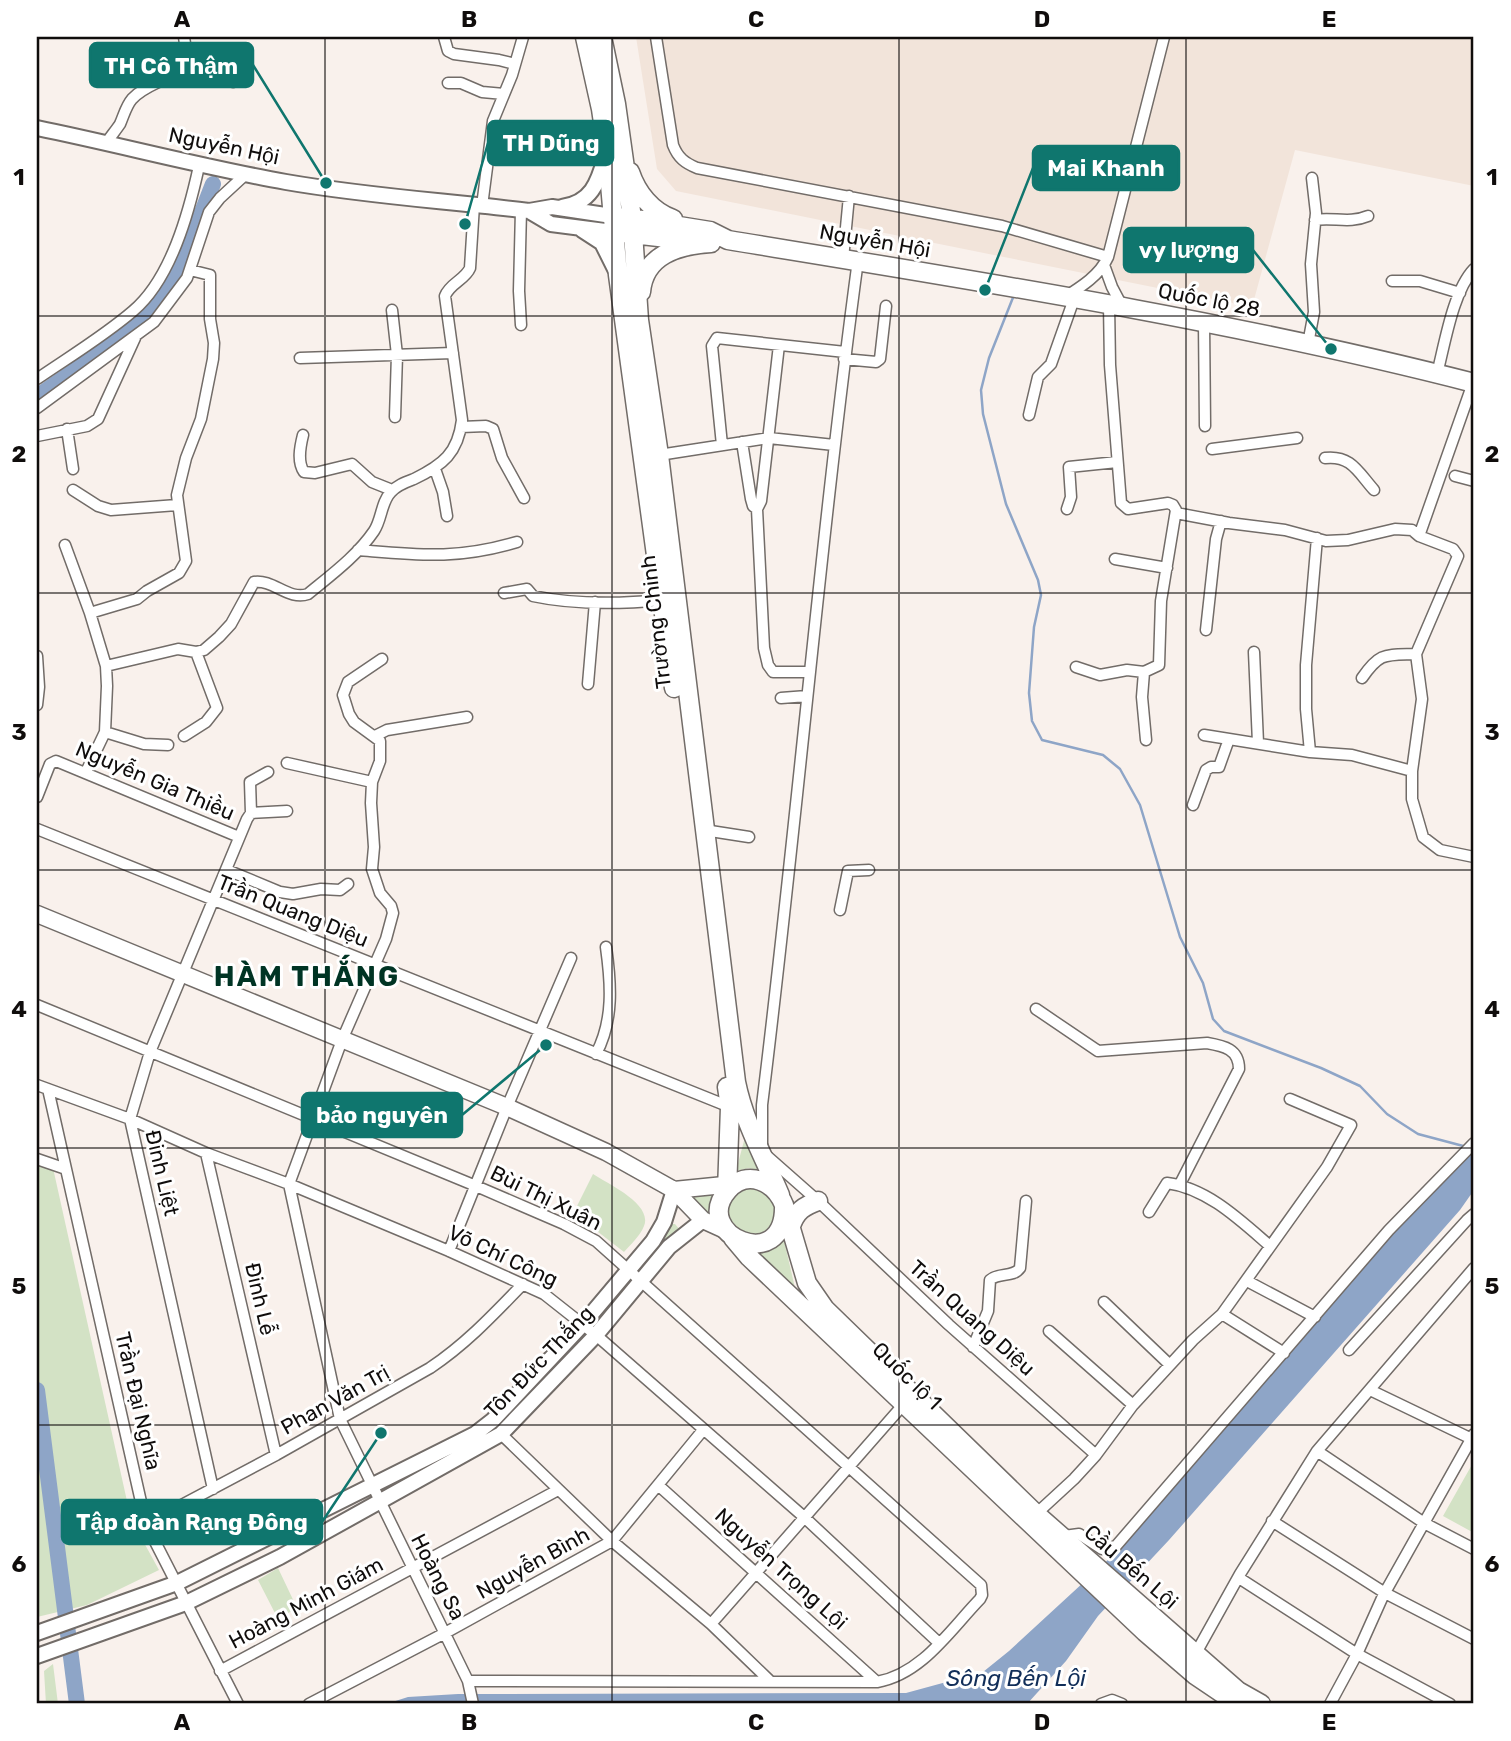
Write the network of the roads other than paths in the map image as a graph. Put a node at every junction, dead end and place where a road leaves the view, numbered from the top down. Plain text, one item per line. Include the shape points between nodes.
1 (184, 37) edge
2 (444, 37) edge
3 (523, 37) edge
4 (585, 37) edge
5 (602, 37) edge
6 (656, 37) edge
7 (1164, 37) edge
8 (515, 64) junction
9 (178, 71) junction
10 (233, 82) dead end
11 (448, 83) dead end
12 (504, 94) junction
13 (37, 128) edge
14 (107, 142) junction
15 (614, 148) junction
16 (200, 166) junction
17 (246, 174) junction
18 (1312, 178) dead end
19 (849, 196) junction
20 (478, 205) junction
21 (552, 207) junction
22 (525, 211) junction
23 (1368, 216) dead end
24 (1315, 219) junction
25 (613, 224) junction
26 (632, 226) junction
27 (574, 227) junction
28 (716, 238) junction
29 (850, 259) junction
30 (1106, 261) junction
31 (1474, 269) edge
32 (190, 270) junction
33 (618, 275) junction
34 (1392, 281) dead end
35 (1014, 289) joint
36 (1460, 293) junction
37 (1070, 298) junction
38 (886, 306) dead end
39 (1116, 306) junction
40 (392, 310) dead end
41 (639, 320) junction
42 (1204, 322) junction
43 (521, 325) dead end
44 (136, 336) junction
45 (1308, 344) junction
46 (779, 345) junction
47 (453, 353) junction
48 (397, 355) junction
49 (845, 356) junction
50 (300, 358) dead end
51 (1437, 374) junction
52 (37, 379) edge
53 (1474, 383) edge
54 (37, 408) edge
55 (1029, 415) dead end
56 (395, 417) dead end
57 (1205, 426) dead end
58 (461, 427) junction
59 (67, 429) junction
60 (303, 435) dead end
61 (37, 436) edge
62 (769, 438) junction
63 (1297, 438) dead end
64 (741, 442) junction
65 (722, 445) junction
66 (834, 445) junction
67 (1212, 449) dead end
68 (659, 455) junction
69 (1325, 458) dead end
70 (1117, 462) junction
71 (73, 469) dead end
72 (435, 469) junction
73 (1455, 476) dead end
74 (1474, 481) edge
75 (73, 490) dead end
76 (392, 490) junction
77 (1374, 490) dead end
78 (524, 498) dead end
79 (177, 505) junction
80 (757, 509) junction
81 (1068, 509) dead end
82 (1176, 513) junction
83 (447, 516) dead end
84 (1221, 521) junction
85 (1419, 536) junction
86 (1317, 538) junction
87 (517, 542) dead end
88 (65, 545) dead end
89 (358, 550) junction
90 (1115, 559) dead end
91 (1167, 568) junction
92 (504, 593) dead end
93 (663, 600) junction
94 (595, 602) junction
95 (90, 613) junction
96 (1206, 630) dead end
97 (196, 652) junction
98 (1254, 652) dead end
99 (1416, 654) junction
100 (37, 656) edge
101 (382, 659) dead end
102 (106, 666) junction
103 (1076, 667) dead end
104 (810, 672) junction
105 (1144, 672) junction
106 (38, 674) edge
107 (1362, 678) dead end
108 (588, 684) dead end
109 (807, 696) junction
110 (781, 698) dead end
111 (37, 705) edge
112 (467, 717) dead end
113 (105, 732) junction
114 (1204, 735) dead end
115 (184, 736) dead end
116 (375, 736) junction
117 (1229, 739) junction
118 (1146, 740) dead end
119 (1258, 743) junction
120 (168, 745) dead end
121 (1310, 752) junction
122 (287, 763) dead end
123 (1412, 771) junction
124 (86, 772) junction
125 (268, 772) dead end
126 (372, 782) junction
127 (37, 792) edge
128 (1193, 806) dead end
129 (287, 811) dead end
130 (251, 813) junction
131 (37, 829) edge
132 (704, 830) junction
133 (239, 837) junction
134 (749, 837) dead end
135 (1474, 858) edge
136 (227, 870) junction
137 (869, 870) dead end
138 (348, 884) dead end
139 (214, 901) junction
140 (840, 910) dead end
141 (37, 914) edge
142 (606, 947) dead end
143 (571, 958) dead end
144 (376, 965) junction
145 (182, 974) junction
146 (37, 1005) edge
147 (1036, 1009) dead end
148 (540, 1031) junction
149 (342, 1040) junction
150 (150, 1052) junction
151 (596, 1054) junction
152 (37, 1085) edge
153 (48, 1089) junction
154 (1290, 1098) dead end
155 (507, 1107) junction
156 (730, 1107) junction
157 (130, 1119) junction
158 (314, 1120) junction
159 (1474, 1143) edge
160 (762, 1152) junction
161 (206, 1153) junction
162 (37, 1159) edge
163 (66, 1169) junction
164 (289, 1184) junction
165 (1180, 1184) junction
166 (476, 1186) junction
167 (729, 1187) junction
168 (674, 1190) junction
169 (782, 1200) junction
170 (818, 1201) junction
171 (1026, 1201) dead end
172 (1149, 1212) dead end
173 (1474, 1214) edge
174 (703, 1220) junction
175 (791, 1226) junction
176 (729, 1234) junction
177 (1270, 1245) junction
178 (449, 1251) junction
179 (1474, 1268) edge
180 (629, 1269) junction
181 (641, 1281) junction
182 (1247, 1281) junction
183 (523, 1284) junction
184 (1104, 1302) dead end
185 (1222, 1314) junction
186 (1315, 1317) junction
187 (583, 1324) junction
188 (1049, 1331) dead end
189 (596, 1335) junction
190 (973, 1346) junction
191 (1349, 1350) dead end
192 (1284, 1353) junction
193 (1170, 1365) junction
194 (1370, 1390) junction
195 (903, 1405) junction
196 (1133, 1405) junction
197 (340, 1419) junction
198 (703, 1430) junction
199 (501, 1434) junction
200 (1473, 1437) edge
201 (1317, 1451) junction
202 (276, 1455) junction
203 (1096, 1455) junction
204 (849, 1466) junction
205 (658, 1485) junction
206 (371, 1486) junction
207 (213, 1489) junction
208 (558, 1490) junction
209 (379, 1503) junction
210 (1036, 1514) junction
211 (804, 1517) junction
212 (1272, 1521) junction
213 (1424, 1523) junction
214 (146, 1524) junction
215 (612, 1541) junction
216 (1057, 1541) junction
217 (1474, 1549) edge
218 (413, 1568) junction
219 (756, 1572) junction
220 (1238, 1578) junction
221 (177, 1583) junction
222 (1385, 1592) junction
223 (186, 1603) junction
224 (711, 1624) junction
225 (37, 1633) edge
226 (445, 1633) junction
227 (1474, 1639) edge
228 (939, 1643) junction
229 (1196, 1653) junction
230 (1357, 1654) junction
231 (37, 1656) edge
232 (220, 1671) junction
233 (769, 1680) junction
234 (468, 1681) junction
235 (877, 1682) junction
236 (473, 1703) edge
237 (238, 1704) edge
238 (309, 1704) edge
239 (1101, 1704) edge
240 (1122, 1704) edge
241 (1238, 1704) edge
242 (1261, 1704) edge
243 (1330, 1704) edge
244 (1450, 1704) edge

1 - 9 street via 184,59
2 - 8 street via 454,54
3 - 8 street
4 - 15 highway, Trường Chinh
5 - 15 highway, Trường Chinh via 615,94
6 - 19 street via 679,158 697,168
7 - 30 street
8 - 12 street
9 - 10 street
9 - 14 street via 133,98
11 - 12 street
12 - 20 street via 493,121
13 - 14 main road, Nguyễn Hội
14 - 16 main road, Nguyễn Hội
15 - 21 main road via 588,197 576,204
15 - 25 highway, Trường Chinh
15 - 26 highway, Trường Chinh
15 - 28 highway via 655,211
16 - 17 main road, Nguyễn Hội
16 - 52 street via 192,199 159,279 135,310
17 - 20 main road, Nguyễn Hội
17 - 32 street via 209,212
18 - 24 street
19 - 29 street
19 - 30 street via 1002,226
20 - 22 main road, Nguyễn Hội
20 - 47 street via 470,268 445,296
21 - 22 main road, Nguyễn Hội
21 - 25 main road, Nguyễn Hội
22 - 27 main road, Nguyễn Hội via 551,224
22 - 43 street
23 - 24 street via 1347,222
24 - 45 street via 1311,264 1314,312
25 - 26 highway, Nguyễn Hội
25 - 27 main road, Nguyễn Hội
25 - 33 highway, Trường Chinh
26 - 28 highway, Nguyễn Hội
26 - 41 highway, Trường Chinh
27 - 33 main road via 602,243
28 - 29 highway, Nguyễn Hội
28 - 41 highway via 682,247 652,263 642,284
29 - 35 highway, Nguyễn Hội
29 - 49 street
30 - 37 street
30 - 39 street
31 - 36 street
32 - 44 street via 155,322
32 - 79 street via 210,275 214,343 201,419 179,480
33 - 93 highway, Trường Chinh
34 - 36 street via 1420,281
35 - 37 highway, Quốc lộ 28
36 - 51 street
37 - 39 highway, Quốc lộ 28
37 - 55 street via 1051,364 1038,377
38 - 49 street via 880,359
39 - 42 highway, Quốc lộ 28
39 - 70 street
40 - 48 street
41 - 68 highway, Trường Chinh
42 - 45 highway, Quốc lộ 28
42 - 57 street
44 - 54 street
44 - 59 street via 98,419
45 - 51 highway, Quốc lộ 28
46 - 49 street
46 - 62 street
46 - 65 street via 722,338 713,342
47 - 48 street
47 - 58 street
48 - 50 street
48 - 56 street
49 - 66 street
51 - 53 highway, Quốc lộ 28
53 - 85 street
58 - 72 street via 455,445
58 - 78 street via 493,429 502,458
59 - 61 street
59 - 71 street
60 - 76 street via 304,472 352,464 372,482
62 - 64 street
62 - 66 street
62 - 80 street
63 - 67 street
64 - 65 street
64 - 80 street via 751,499
65 - 68 street
66 - 104 street
68 - 132 highway, Trường Chinh
69 - 77 street via 1349,462
70 - 81 street via 1069,467
70 - 82 street via 1122,506 1168,503
72 - 76 street
72 - 83 street
73 - 74 street
75 - 79 street via 106,509
76 - 89 street via 377,526
79 - 95 street via 187,561 180,573 129,603
80 - 104 street via 768,665 773,672
82 - 84 street
82 - 91 street
84 - 86 street
84 - 96 street
85 - 86 street via 1412,530 1395,529 1334,542
85 - 99 street via 1453,549 1458,556
86 - 121 street via 1307,665
87 - 89 street via 453,556
88 - 95 street
89 - 97 street via 303,596 254,582 226,631
90 - 91 street
91 - 105 street via 1160,661 1156,668
92 - 94 street via 527,589 539,598
93 - 94 street
93 - 156 highway, Trường Chinh
94 - 108 street
95 - 102 street
97 - 102 street via 183,648
97 - 115 street via 217,708 206,722
98 - 119 street
99 - 107 street via 1375,660
99 - 123 street via 1422,699
100 - 106 street
101 - 116 street via 348,682 343,695 354,722
102 - 113 street
103 - 105 street via 1100,675
104 - 109 street
105 - 118 street
106 - 111 street
109 - 110 street
109 - 160 street via 762,1105
112 - 116 street
113 - 120 street via 144,744
113 - 124 street
114 - 117 street
116 - 126 street via 381,755
117 - 119 street
117 - 128 street via 1219,766 1206,770
119 - 121 street
121 - 123 street via 1352,755
122 - 126 street
123 - 135 street via 1412,799 1423,837 1440,850
124 - 127 street, Nguyễn Gia Thiều via 56,761 50,764
124 - 133 street, Nguyễn Gia Thiều
125 - 130 street via 250,782
126 - 144 street via 372,869 380,893 393,909
129 - 130 street
130 - 133 street, Đinh Liệt
131 - 139 street, Trần Quang Diệu
132 - 134 street
132 - 160 highway, Trường Chinh via 736,1082 747,1125
133 - 136 street, Đinh Liệt
136 - 138 street via 293,894 340,890
136 - 139 street, Đinh Liệt
137 - 140 street via 848,871
139 - 144 street, Trần Quang Diệu
139 - 145 street, Đinh Liệt
141 - 145 main road
142 - 151 street via 609,1013
143 - 148 street
144 - 148 street, Trần Quang Diệu
144 - 149 street
145 - 149 main road
145 - 150 street, Đinh Liệt
146 - 150 street, Bùi Thị Xuân
147 - 165 street via 1098,1051 1207,1043 1233,1050 1239,1069
148 - 151 street, Trần Quang Diệu
148 - 155 street
149 - 155 main road
149 - 158 street
150 - 157 street, Đinh Liệt
150 - 158 street, Bùi Thị Xuân
151 - 156 street, Trần Quang Diệu
152 - 153 street, Võ Chí Công
153 - 157 street, Võ Chí Công
153 - 163 street, Trần Đại Nghĩa
154 - 177 street via 1351,1125 1327,1167
155 - 166 street
155 - 168 main road via 606,1152
156 - 167 highway, Trường Chinh
157 - 161 street, Võ Chí Công
157 - 207 street, Đinh Liệt
158 - 164 street
158 - 166 street, Bùi Thị Xuân
159 - 186 street via 1389,1230
160 - 169 highway, Trường Chinh
160 - 170 street, Trần Quang Diệu
161 - 164 street, Võ Chí Công
161 - 202 street, Đinh Lễ
162 - 163 street
163 - 214 street, Trần Đại Nghĩa
164 - 178 street, Võ Chí Công
164 - 197 street, Hoàng Sa
165 - 172 street via 1167,1183
165 - 177 street via 1212,1200
166 - 178 street
166 - 180 street, Bùi Thị Xuân via 586,1235
167 - 168 main road
167 - 169 highway via 743,1180 764,1181
167 - 176 highway via 720,1210
168 - 174 main road
168 - 180 main road, Tôn Đức Thắng via 664,1222
169 - 175 highway, Quốc lộ 1
169 - 176 highway via 784,1217 774,1236 754,1244
170 - 175 highway via 794,1215
170 - 190 street, Trần Quang Diệu
171 - 190 street via 1020,1268 990,1280 988,1311
173 - 191 street
174 - 176 main road
174 - 181 main road, Tôn Đức Thắng via 669,1247
175 - 210 highway, Quốc lộ 1 via 807,1283 825,1309
176 - 195 highway, Quốc lộ 1
177 - 182 street
178 - 183 street, Võ Chí Công
179 - 194 street
180 - 181 street, Bùi Thị Xuân
180 - 187 main road, Tôn Đức Thắng
181 - 189 main road, Tôn Đức Thắng
181 - 204 street, Bùi Thị Xuân
182 - 185 street
182 - 186 street
183 - 187 street, Võ Chí Công
183 - 197 street, Phan Văn Trị via 450,1355
184 - 193 street
185 - 192 street
185 - 193 street
186 - 192 street
187 - 189 street, Võ Chí Công
187 - 206 main road, Tôn Đức Thắng via 475,1434
188 - 196 street
189 - 198 street, Võ Chí Công
189 - 199 main road, Tôn Đức Thắng
190 - 203 street, Trần Quang Diệu
192 - 216 street via 1116,1546 1102,1549 1079,1534
193 - 196 street
194 - 200 street
194 - 201 street
195 - 204 street
195 - 216 highway, Quốc lộ 1
196 - 203 street
197 - 202 street, Phan Văn Trị
197 - 206 street, Hoàng Sa
198 - 205 street, Nguyễn Bình
198 - 211 street, Võ Chí Công
199 - 208 street
199 - 209 main road, Tôn Đức Thắng
200 - 213 street
201 - 212 street
201 - 213 street
202 - 207 street, Phan Văn Trị
203 - 210 street
204 - 211 street
204 - 228 street, Bùi Thị Xuân via 983,1590
205 - 215 street, Nguyễn Bình
205 - 219 street, Nguyễn Trọng Lội
206 - 209 street, Hoàng Sa
206 - 221 main road, Tôn Đức Thắng
207 - 214 street, Phan Văn Trị
208 - 215 street
208 - 218 street, Hoàng Minh Giám
209 - 218 street, Hoàng Sa
209 - 223 main road, Tôn Đức Thắng
210 - 216 highway, Quốc lộ 1
211 - 219 street
211 - 228 street, Võ Chí Công
212 - 220 street
212 - 222 street
213 - 217 street
213 - 222 street
214 - 221 street, Trần Đại Nghĩa
215 - 224 street
215 - 226 street, Nguyễn Bình
216 - 229 highway, Cầu Bến Lội
216 - 241 highway, Cầu Bến Lội via 1145,1632
218 - 226 street, Hoàng Sa
218 - 232 street, Hoàng Minh Giám
219 - 224 street
219 - 235 street, Nguyễn Trọng Lội
220 - 229 street
220 - 230 street
221 - 223 street, Trần Đại Nghĩa
221 - 225 main road, Tôn Đức Thắng
222 - 227 street
222 - 230 street
223 - 231 main road, Tôn Đức Thắng
223 - 232 street, Trần Đại Nghĩa
224 - 233 street
226 - 234 street, Hoàng Sa
226 - 238 street, Nguyễn Bình
228 - 235 street via 912,1669
229 - 242 highway via 1238,1691
230 - 243 street
230 - 244 street
232 - 237 street, Trần Đại Nghĩa
233 - 234 street
233 - 235 street
234 - 236 street, Hoàng Sa
239 - 240 street via 1112,1700

